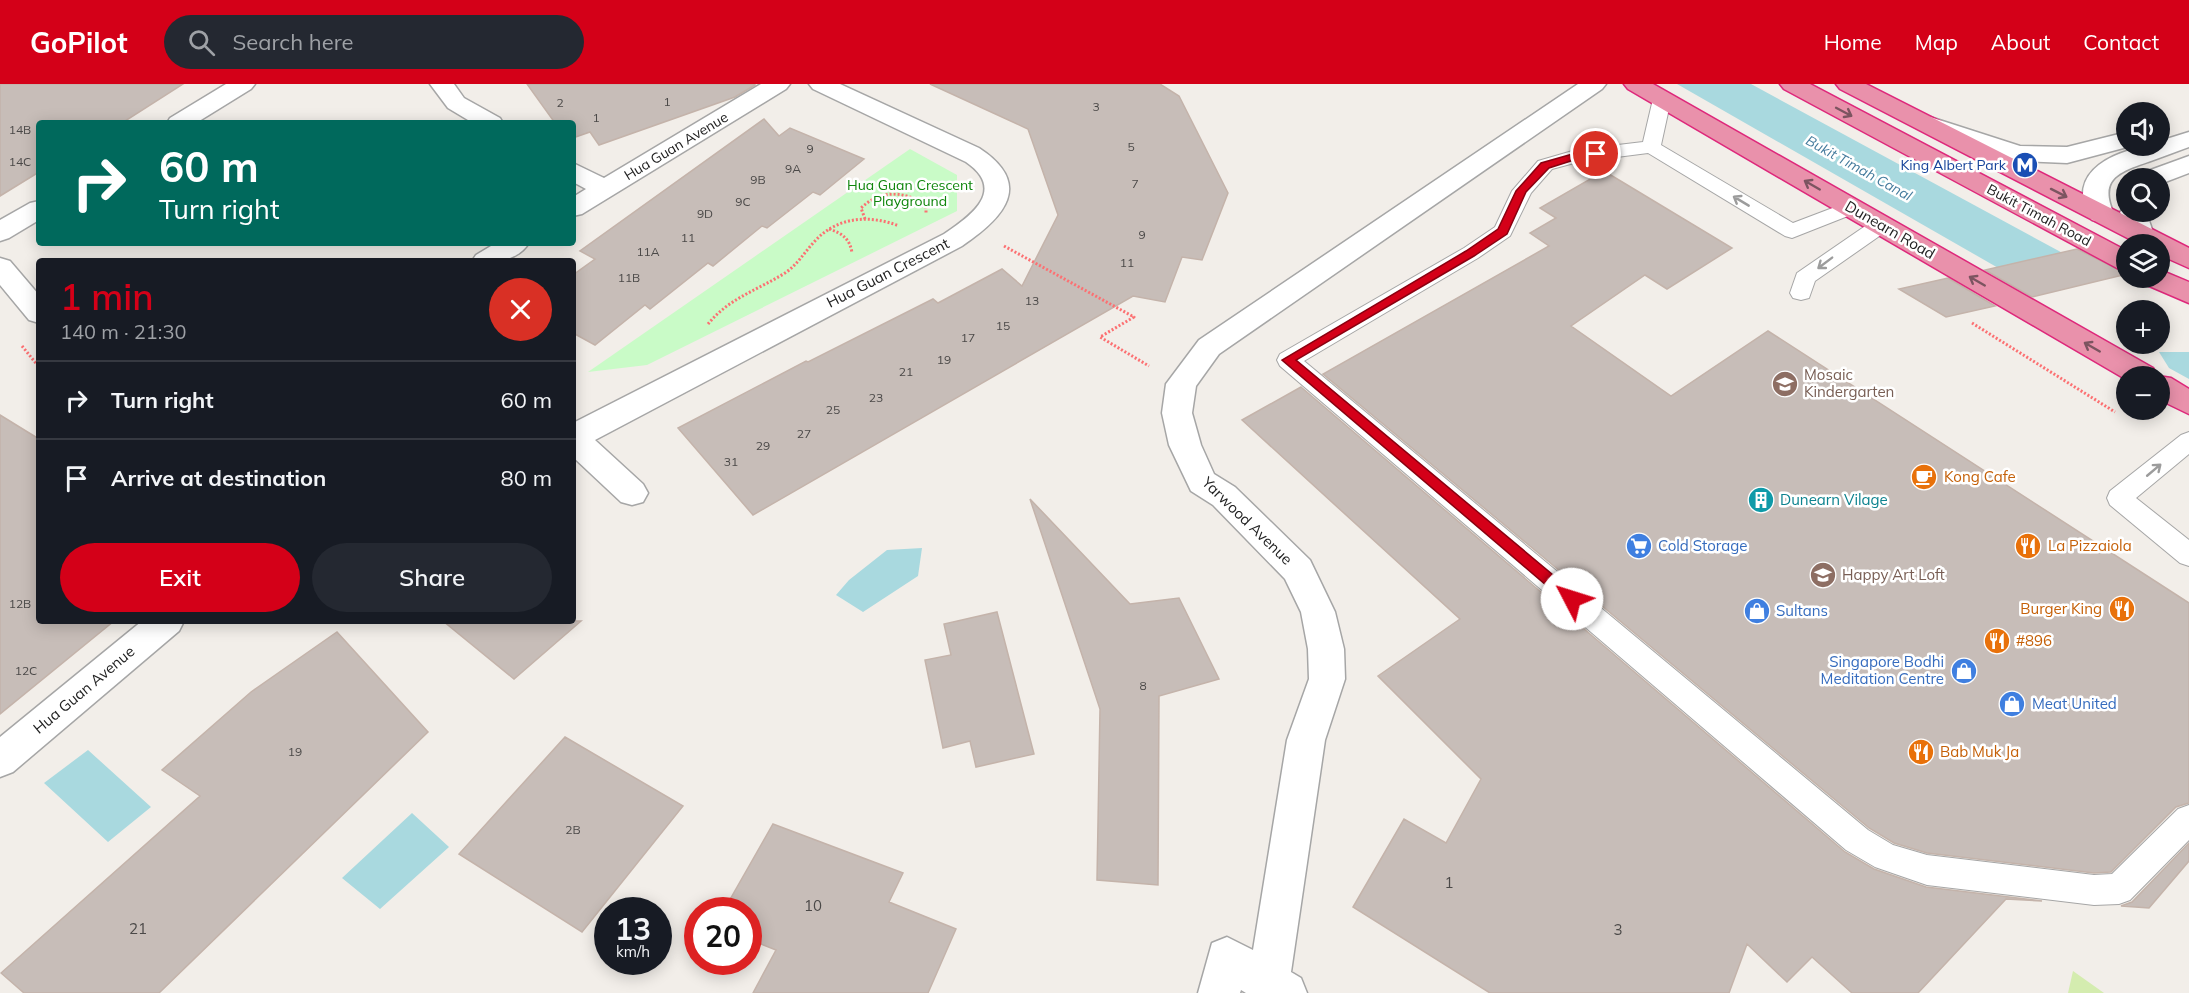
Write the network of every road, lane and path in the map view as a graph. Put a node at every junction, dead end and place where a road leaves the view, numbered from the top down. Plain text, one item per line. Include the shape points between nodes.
1 (243, 84) edge
2 (442, 84) edge
3 (778, 84) edge
4 (821, 84) edge
5 (1594, 84) edge
6 (1636, 84) edge
7 (1792, 84) edge
8 (1848, 84) edge
9 (1662, 99) junction
10 (2189, 118) edge
11 (1914, 119) junction
12 (184, 120) edge
13 (485, 120) edge
14 (2170, 125) edge
15 (2189, 140) edge
16 (2116, 142) edge
17 (1651, 147) junction
18 (2189, 164) edge
19 (2170, 172) edge
20 (576, 173) edge
21 (604, 189) junction
22 (576, 206) edge
23 (1851, 207) junction
24 (36, 210) edge
25 (2101, 214) junction
26 (865, 219) junction
27 (2137, 223) edge
28 (1881, 225) junction
29 (900, 227) junction
30 (971, 228) junction
31 (0, 232) edge
32 (511, 246) edge
33 (935, 250) junction
34 (2116, 256) edge
35 (491, 258) edge
36 (2189, 259) edge
37 (0, 267) edge
38 (2170, 284) edge
39 (1801, 293) dead end
40 (2189, 294) edge
41 (36, 309) edge
42 (2126, 366) edge
43 (699, 370) junction
44 (1181, 384) junction
45 (2170, 392) edge
46 (2189, 403) edge
47 (576, 435) edge
48 (576, 440) edge
49 (2189, 441) edge
50 (632, 493) dead end
51 (2189, 556) edge
52 (163, 624) edge
53 (0, 760) edge
54 (2189, 819) edge
55 (1223, 975) edge
56 (1277, 988) edge

1 - 12 street
2 - 13 street via 456,103
3 - 21 street, Hua Guan Avenue
4 - 30 street, Hua Guan Crescent via 961,148 989,168 998,188 996,203
5 - 44 street, Yarwood Avenue via 1209,347
6 - 9 highway, Dunearn Road
7 -> 34 highway, Bukit Timah Road
8 - 11 highway
9 - 17 lane
23 -> 9 highway, Dunearn Road
10 - 14 street
11 - 16 street via 2018,153 2067,155
11 -> 25 highway
15 - 25 street via 2111,166 2096,183 2095,201
23 -> 17 lane via 1792,231
17 - 54 lane via 1576,156 1545,165 1522,191 1503,231 1288,360 1857,840 1886,857 1927,870 2094,890 2119,889
18 - 19 street
20 - 21 street
21 - 22 street, Hua Guan Avenue
23 - 28 highway, Dunearn Road
24 - 31 street
25 - 27 highway
26 - 29 path
26 - 29 path via 861,208 876,196 901,193 926,205 928,211 922,218
26 - 43 path via 856,218 828,228 790,270 715,314 698,345
27 - 36 highway
28 -> 39 lane via 1805,278
42 -> 28 highway, Dunearn Road
29 - 33 path
30 - 33 street, Hua Guan Crescent
30 - 44 path via 1134,317 1100,337
32 - 35 street
33 - 43 street, Hua Guan Crescent
37 - 41 street
38 - 40 highway
43 - 47 street, Hua Guan Crescent
44 - 56 street, Yarwood Avenue via 1177,413 1185,445 1202,482 1224,496 1298,570 1318,612 1326,649 1327,679 1306,740
45 - 46 highway
48 - 50 street, Hua Guan Crescent
51 -> 49 lane via 2119,498
52 - 53 street, Hua Guan Avenue
55 - 56 street

